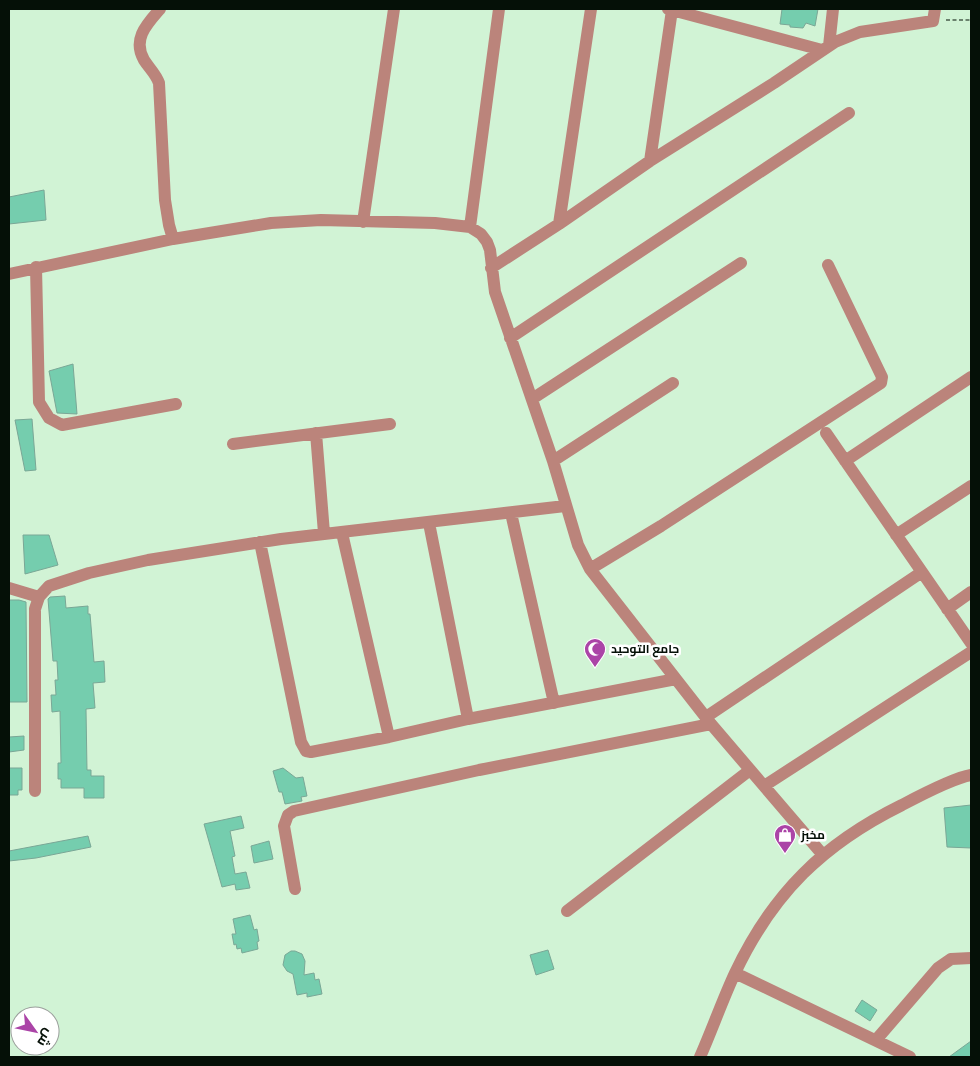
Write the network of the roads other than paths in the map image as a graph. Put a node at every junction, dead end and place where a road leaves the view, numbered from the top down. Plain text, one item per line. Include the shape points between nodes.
1 (160, 9) edge
2 (394, 9) edge
3 (499, 9) edge
4 (591, 9) edge
5 (670, 9) edge
6 (833, 9) edge
7 (934, 15) edge
8 (825, 48) junction
9 (849, 113) dead end
10 (650, 162) junction
11 (363, 222) junction
12 (560, 224) junction
13 (470, 227) junction
14 (173, 239) junction
15 (741, 263) dead end
16 (828, 265) dead end
17 (36, 267) junction
18 (491, 268) junction
19 (9, 274) edge
20 (510, 338) junction
21 (971, 377) edge
22 (673, 383) dead end
23 (532, 399) junction
24 (176, 404) dead end
25 (390, 424) dead end
26 (316, 433) junction
27 (826, 433) dead end
28 (233, 444) dead end
29 (553, 461) junction
30 (845, 461) junction
31 (971, 486) edge
32 (565, 506) junction
33 (511, 513) junction
34 (429, 523) junction
35 (324, 533) junction
36 (342, 533) junction
37 (896, 535) junction
38 (260, 542) junction
39 (590, 569) junction
40 (922, 572) junction
41 (9, 588) edge
42 (971, 592) edge
43 (39, 596) junction
44 (947, 609) junction
45 (971, 643) edge
46 (971, 652) edge
47 (676, 680) junction
48 (554, 703) junction
49 (468, 719) junction
50 (709, 721) junction
51 (390, 737) junction
52 (750, 770) junction
53 (970, 774) edge
54 (764, 786) junction
55 (35, 791) dead end
56 (823, 855) junction
57 (295, 889) dead end
58 (567, 911) dead end
59 (971, 958) edge
60 (734, 973) junction
61 (876, 1040) junction
62 (700, 1057) edge
63 (910, 1057) edge

1 - 14 street via 144,27 140,44 144,60 159,83 165,200
2 - 11 street
3 - 13 street
4 - 12 street
5 - 8 street
5 - 10 street
6 - 8 street
7 - 8 street via 860,32
8 - 10 street
9 - 20 street
10 - 12 street
11 - 13 street via 435,222
11 - 14 street via 271,223
12 - 18 street
13 - 18 street via 487,242
14 - 17 street
15 - 23 street
16 - 39 street via 882,377 880,383
17 - 19 street
17 - 24 street via 39,402 49,418 62,425
18 - 20 street
20 - 23 street
21 - 30 street
22 - 29 street
23 - 29 street
25 - 26 street
26 - 28 street
26 - 35 street
27 - 30 street
29 - 32 street
30 - 37 street
31 - 37 street
32 - 33 street
32 - 39 street
33 - 34 street
33 - 48 street
34 - 36 street
34 - 49 street
35 - 36 street
35 - 38 street
36 - 51 street
37 - 40 street
38 - 43 street via 121,565 61,581 49,586
38 - 51 street via 303,747 311,752
39 - 47 street
40 - 44 street
40 - 50 street
41 - 43 street
42 - 44 street
43 - 55 street via 35,609
44 - 45 street
46 - 54 street
47 - 48 street
47 - 50 street
48 - 49 street
49 - 51 street
50 - 52 street
50 - 57 street via 294,811 288,815 284,826
52 - 54 street
52 - 58 street
53 - 56 street via 874,819
54 - 56 street
56 - 60 street via 784,894 758,930
59 - 61 street via 951,959 938,968
60 - 61 street
60 - 62 street
61 - 63 street

